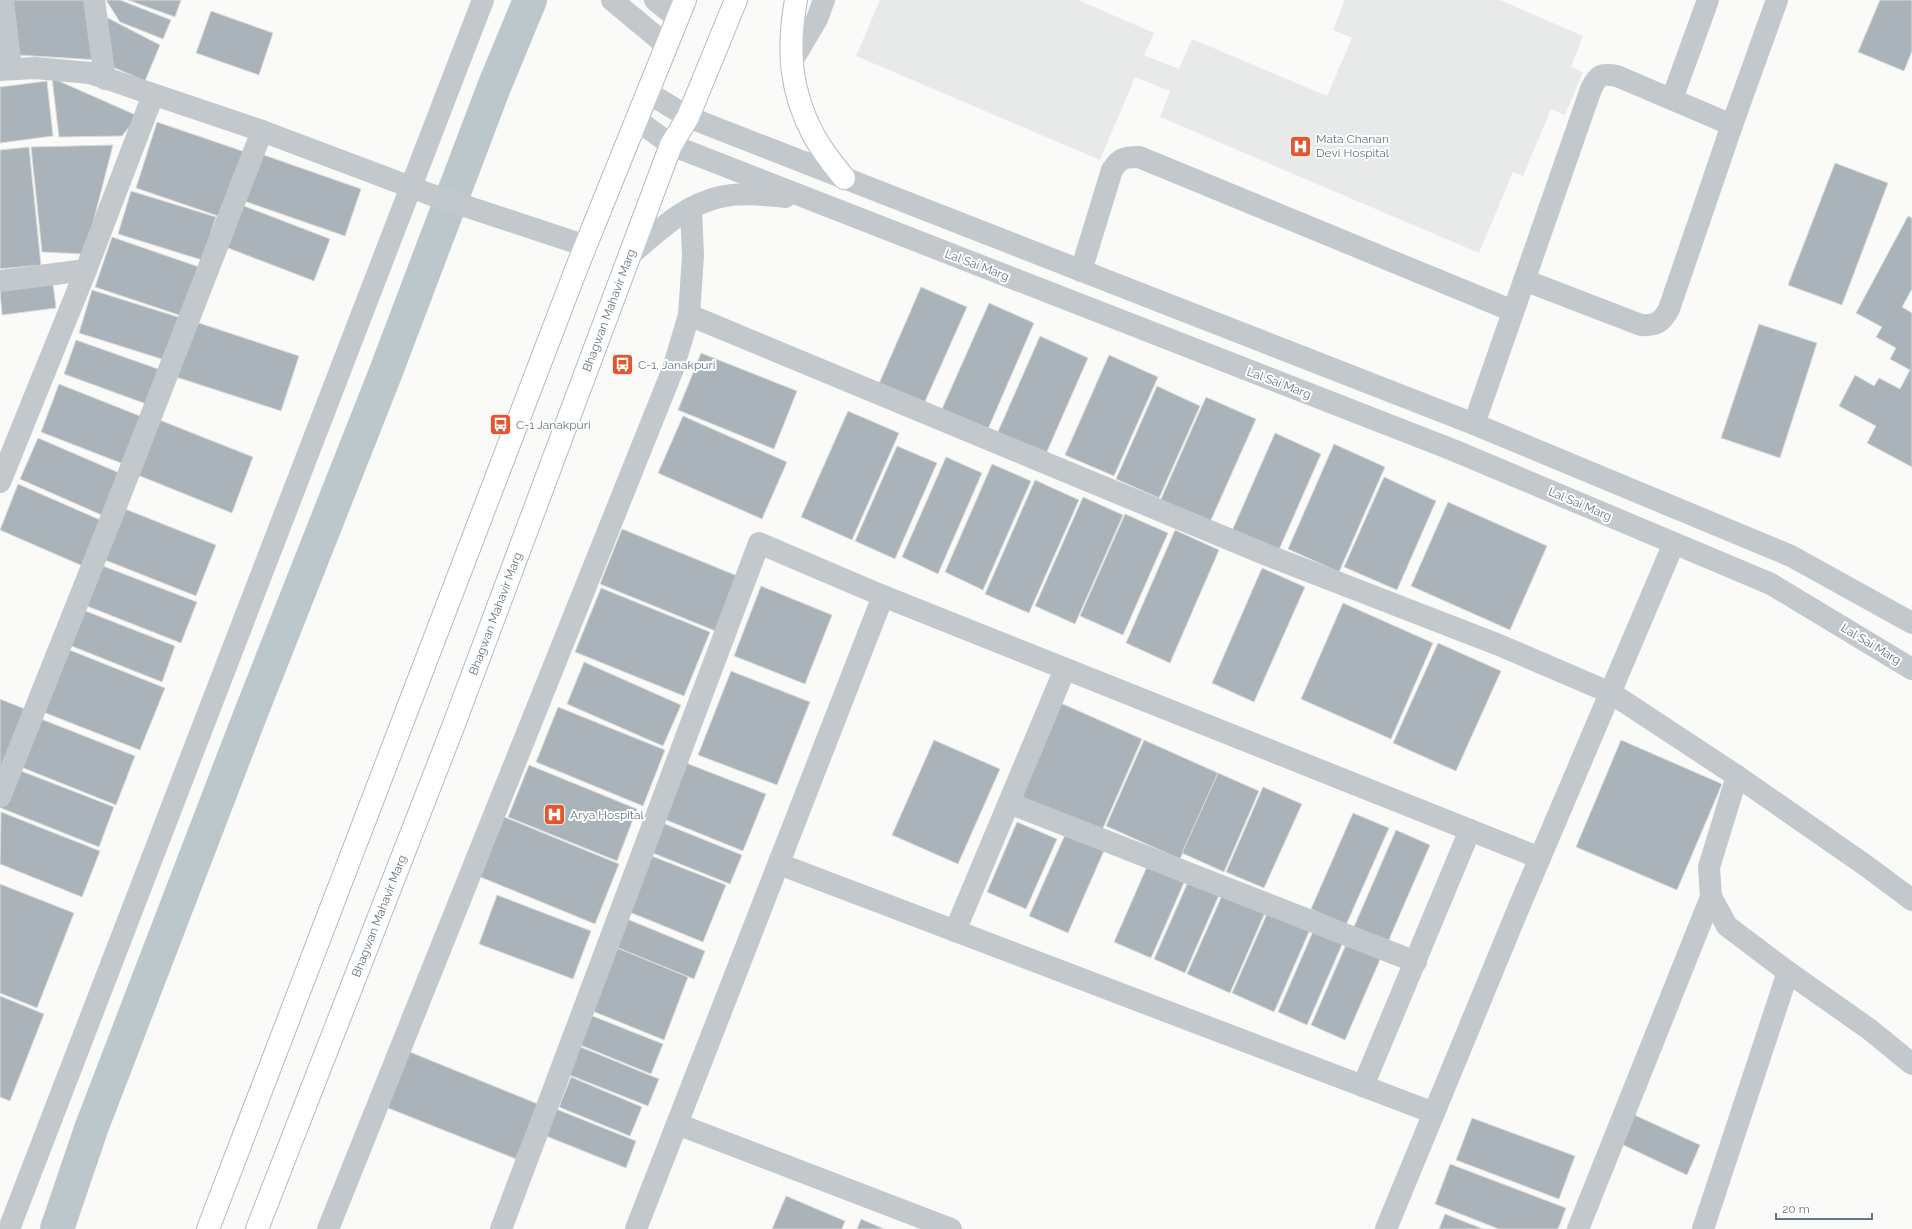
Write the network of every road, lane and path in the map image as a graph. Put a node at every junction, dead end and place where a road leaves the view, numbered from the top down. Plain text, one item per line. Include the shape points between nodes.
1 (3, 0) edge
2 (94, 0) edge
3 (483, 0) edge
4 (612, 0) edge
5 (655, 0) edge
6 (736, 0) edge
7 (796, 0) edge
8 (824, 0) edge
9 (1708, 0) edge
10 (1777, 0) edge
11 (681, 9) edge
12 (666, 45) junction
13 (791, 63) junction
14 (6, 70) edge
15 (105, 78) junction
16 (647, 92) junction
17 (153, 95) junction
18 (1672, 99) junction
19 (688, 117) junction
20 (636, 119) junction
21 (1732, 125) junction
22 (262, 131) junction
23 (671, 145) junction
24 (844, 178) junction
25 (412, 188) junction
26 (810, 200) junction
27 (691, 208) junction
28 (586, 246) junction
29 (630, 255) junction
30 (86, 270) junction
31 (1081, 271) junction
32 (1524, 280) junction
33 (0, 281) edge
34 (1513, 311) junction
35 (689, 316) junction
36 (1474, 424) junction
37 (0, 482) edge
38 (1674, 543) junction
39 (883, 596) junction
40 (1912, 623) edge
41 (1065, 669) junction
42 (1912, 669) edge
43 (1612, 693) junction
44 (1737, 776) junction
45 (0, 797) edge
46 (1009, 803) junction
47 (1470, 830) junction
48 (1540, 858) junction
49 (778, 864) junction
50 (1711, 897) junction
51 (1912, 900) edge
52 (955, 931) junction
53 (1416, 962) junction
54 (1788, 972) junction
55 (1912, 1064) edge
56 (1364, 1086) junction
57 (1434, 1113) junction
58 (677, 1124) junction
59 (0, 1226) edge
60 (9, 1229) edge
61 (208, 1229) edge
62 (257, 1229) edge
63 (328, 1229) edge
64 (501, 1229) edge
65 (636, 1229) edge
66 (951, 1229) edge
67 (1386, 1229) edge
68 (1578, 1229) edge
69 (1703, 1229) edge

1 - 14 street
2 - 15 street
3 - 25 street
4 - 12 street
5 - 11 street
6 - 19 main road, Bhagwan Mahavir Marg
7 - 13 main road
8 - 13 street via 817,18
9 - 18 street
10 - 21 street
11 - 12 main road
12 - 16 main road
13 - 24 main road via 798,101 814,137
14 - 15 street via 35,68 90,73
15 - 17 street
16 - 19 street
16 - 20 main road
17 - 22 street
17 - 30 street
18 - 21 street
18 - 32 street via 1617,76 1606,74 1597,78
19 - 23 main road, Bhagwan Mahavir Marg
19 - 24 street
20 - 23 street, Lal Sai Marg
20 - 28 main road
21 - 32 street via 1663,320 1650,326 1641,325
22 - 25 street
22 - 45 street via 110,524
23 - 26 street, Lal Sai Marg
23 - 29 main road, Bhagwan Mahavir Marg
24 - 31 street
25 - 28 street
25 - 60 street
26 - 27 street via 749,195 720,197
26 - 38 street, Lal Sai Marg via 1453,450
27 - 29 street via 664,225
27 - 35 street via 693,256
28 - 61 main road
29 - 62 main road, Bhagwan Mahavir Marg via 453,727
30 - 33 street
30 - 37 street
31 - 34 street via 1112,170 1118,161 1127,157 1139,157
31 - 36 street
32 - 34 street
34 - 36 street
35 - 43 street via 1267,555 1499,645
35 - 63 street via 673,368
36 - 40 street via 1791,556
38 - 42 street, Lal Sai Marg via 1771,584
38 - 43 street
39 - 41 street
39 - 49 street
39 - 64 street via 759,543
41 - 46 street
41 - 47 street
43 - 44 street
43 - 48 street
44 - 50 street via 1709,867
44 - 51 street
46 - 52 street
46 - 53 street
47 - 48 street
47 - 53 street
48 - 57 street
49 - 52 street
49 - 58 street
50 - 54 street via 1727,926
50 - 68 street
52 - 56 street
53 - 56 street
54 - 55 street via 1869,1029
54 - 69 street
56 - 57 street
57 - 67 street
58 - 65 street
58 - 66 street
59 - 60 street

